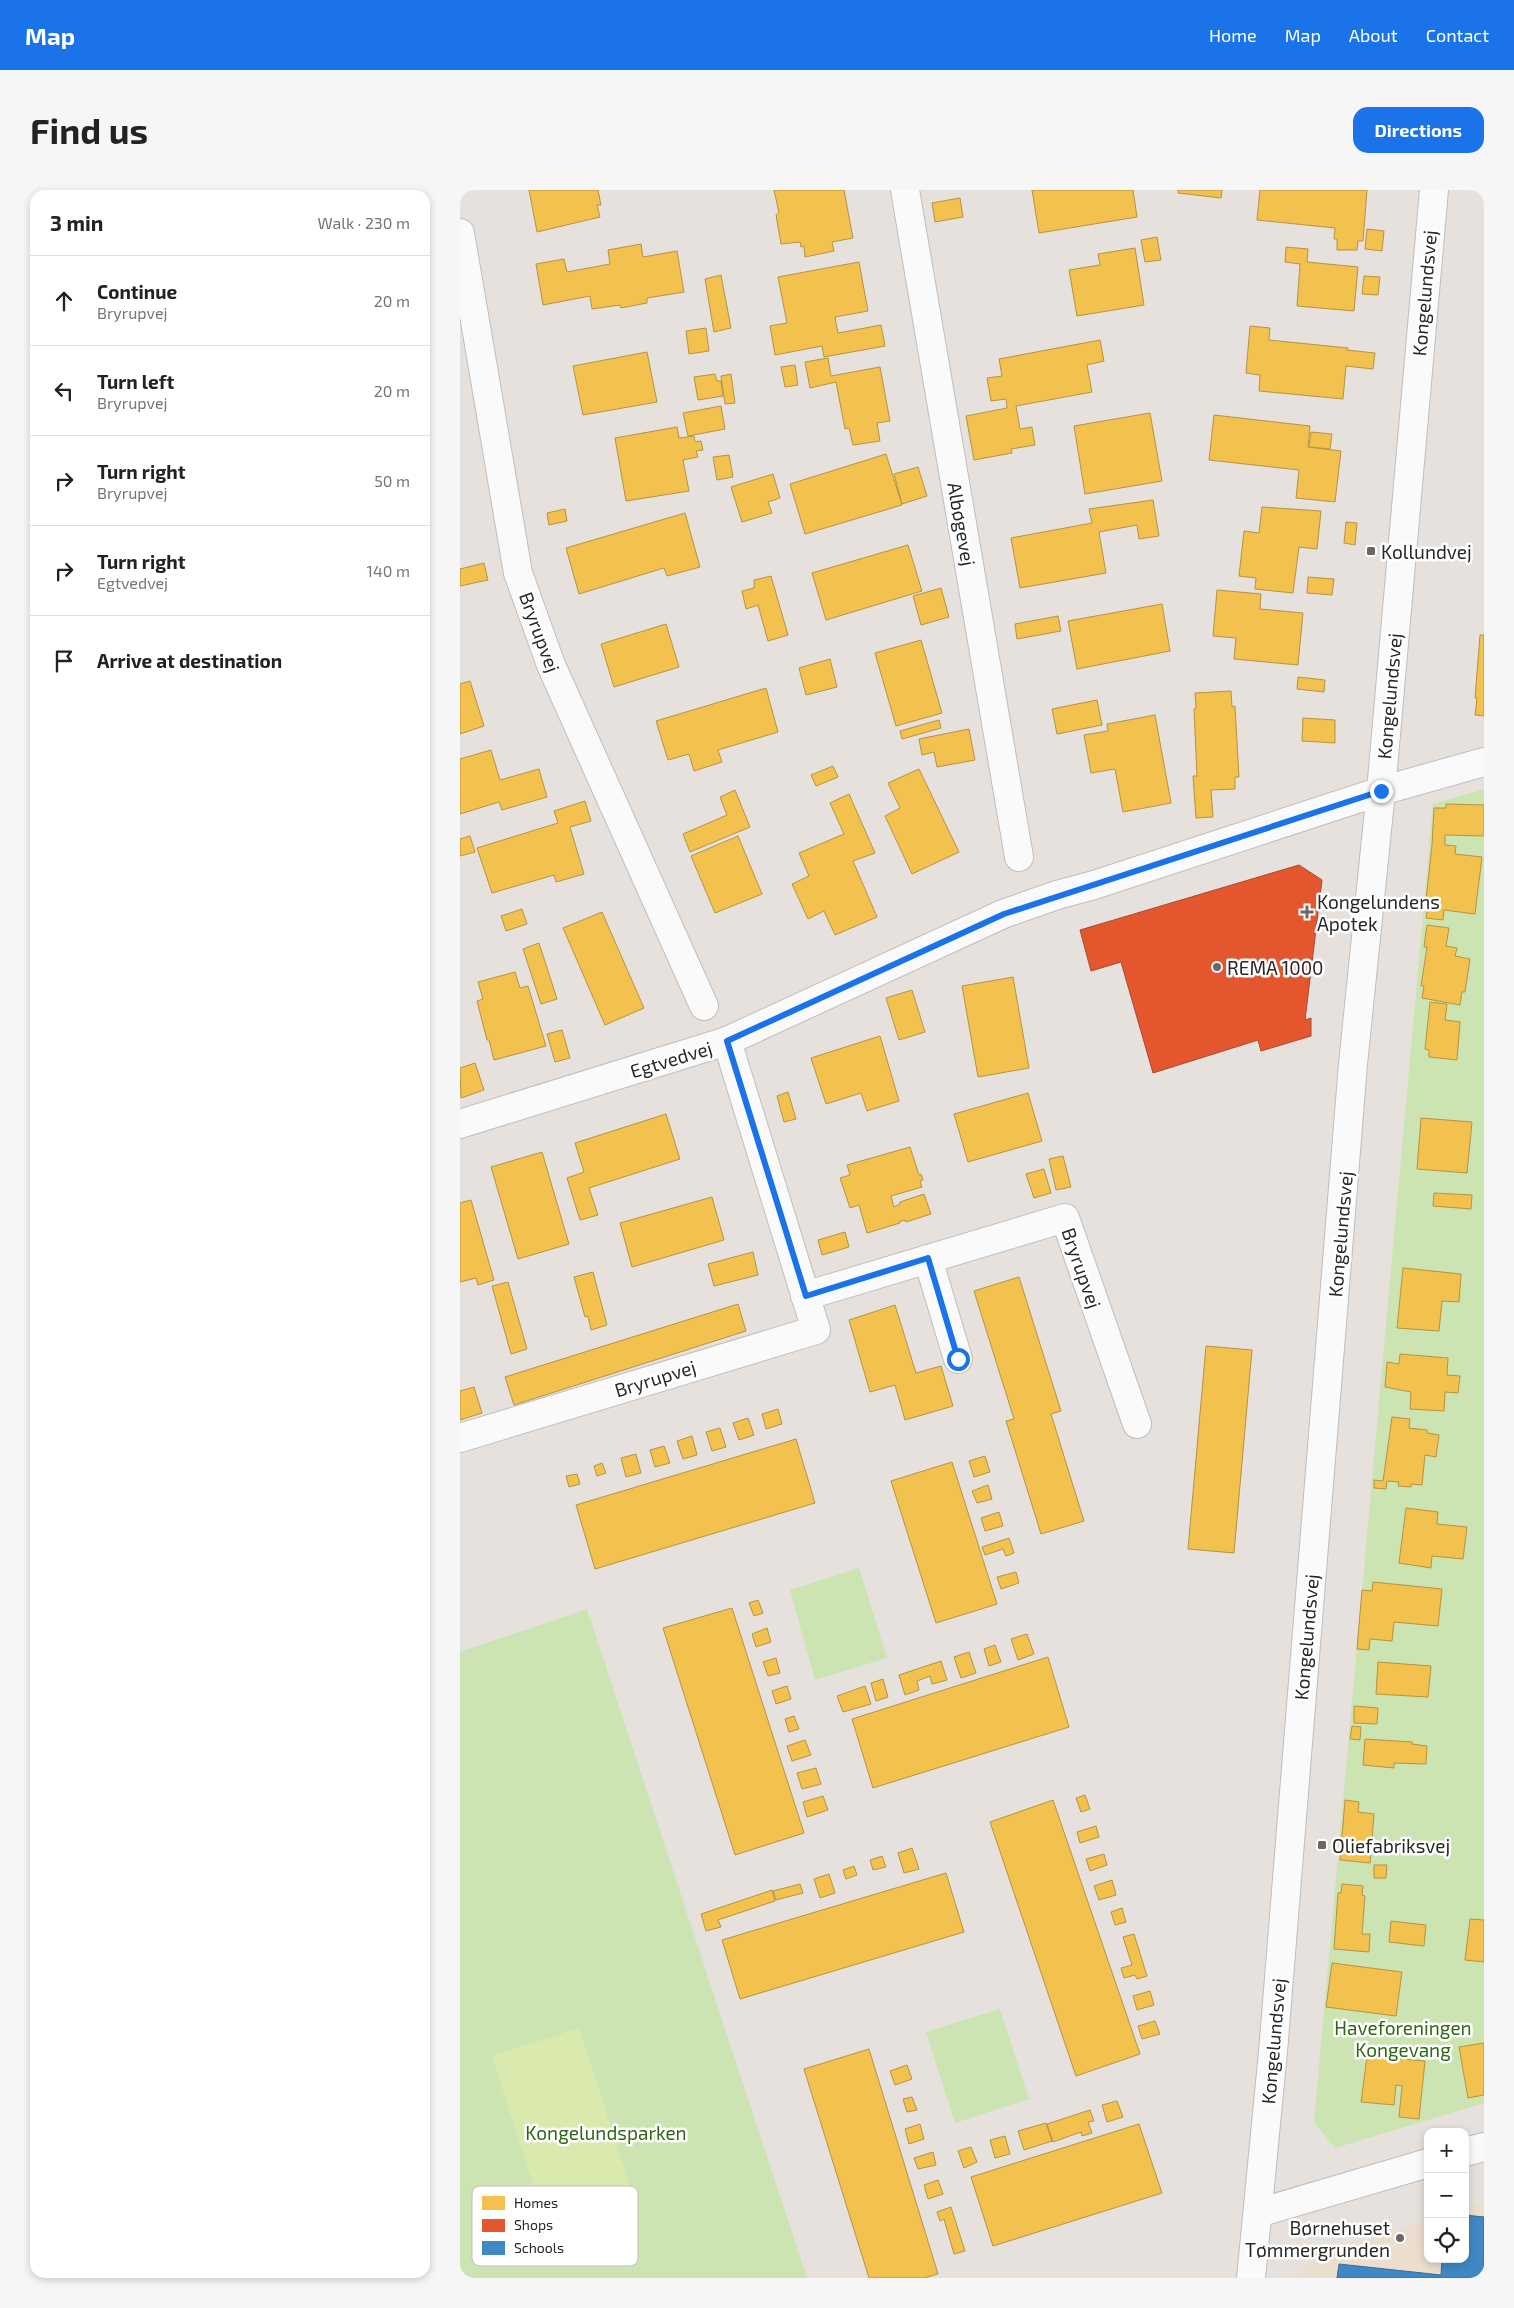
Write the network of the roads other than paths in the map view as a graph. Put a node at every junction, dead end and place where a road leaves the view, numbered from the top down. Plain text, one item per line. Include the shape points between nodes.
1 (905, 190) edge
2 (1434, 190) edge
3 (460, 233) edge
4 (1484, 762) edge
5 (1381, 791) junction
6 (1020, 858) dead end
7 (704, 1006) dead end
8 (727, 1041) junction
9 (460, 1124) edge
10 (928, 1258) junction
11 (806, 1296) junction
12 (958, 1359) dead end
13 (1137, 1424) dead end
14 (460, 1438) edge
15 (1484, 2147) edge
16 (1469, 2151) edge
17 (1424, 2164) edge
18 (1258, 2212) junction
19 (1251, 2278) edge

1 - 6 street, Albøgevej
2 - 5 street, Kongelundsvej
3 - 7 street, Bryrupvej via 518,573 551,665
4 - 5 street
5 - 8 street, Egtvedvej via 1004,914
5 - 18 street, Kongelundsvej via 1353,1064
8 - 9 street, Egtvedvej
8 - 11 street, Bryrupvej
10 - 11 street, Bryrupvej
10 - 12 street
10 - 13 street, Bryrupvej via 1064,1218
11 - 14 street, Bryrupvej via 816,1330
15 - 16 street
17 - 18 street
18 - 19 street, Kongelundsvej

